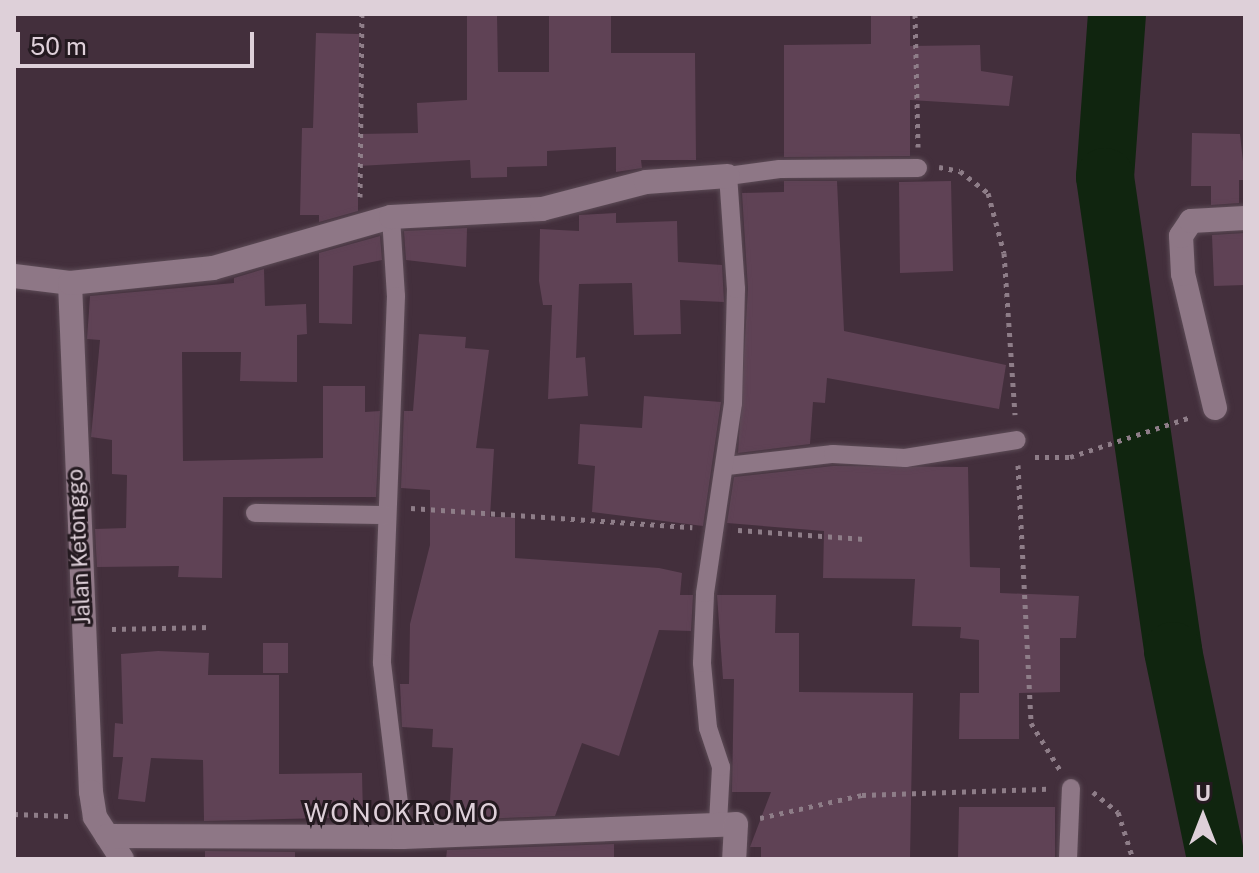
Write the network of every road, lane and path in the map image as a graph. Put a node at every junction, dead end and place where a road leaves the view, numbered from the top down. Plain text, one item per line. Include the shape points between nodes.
1 (362, 14) edge
2 (915, 14) edge
3 (918, 168) joint
4 (728, 176) junction
5 (391, 217) junction
6 (1245, 218) edge
7 (360, 225) junction
8 (14, 276) edge
9 (70, 283) junction
10 (1215, 408) dead end
11 (1186, 419) dead end
12 (1018, 448) joint
13 (727, 466) junction
14 (386, 511) junction
15 (255, 513) dead end
16 (715, 529) junction
17 (865, 539) dead end
18 (211, 627) dead end
19 (83, 629) junction
20 (1080, 789) junction
21 (14, 814) edge
22 (727, 823) junction
23 (101, 826) junction
24 (403, 837) junction
25 (122, 859) edge
26 (734, 859) edge
27 (1068, 859) edge
28 (1133, 859) edge

1 - 7 path
2 - 3 path
3 - 4 lane via 780,169
4 - 5 street via 646,182 542,209
4 - 13 lane via 736,289
5 - 7 street
5 - 14 lane via 396,296
6 - 10 street via 1191,221 1181,236 1183,274
7 - 9 street via 213,268
8 - 9 street
9 - 19 street, Jalan Ketonggo
11 - 12 path via 1070,457
12 - 13 lane via 905,458 833,454
13 - 16 lane
14 - 15 lane
14 - 16 path via 523,511
14 - 24 lane via 382,663
16 - 17 path
16 - 22 lane via 702,663 708,728 721,767
18 - 19 path
19 - 23 street, Jalan Ketonggo
20 - 22 path via 862,795
20 - 27 lane
20 - 28 path via 1118,812
21 - 23 path
22 - 24 street
22 - 26 street
23 - 24 street
23 - 25 street, Jalan Ketonggo

